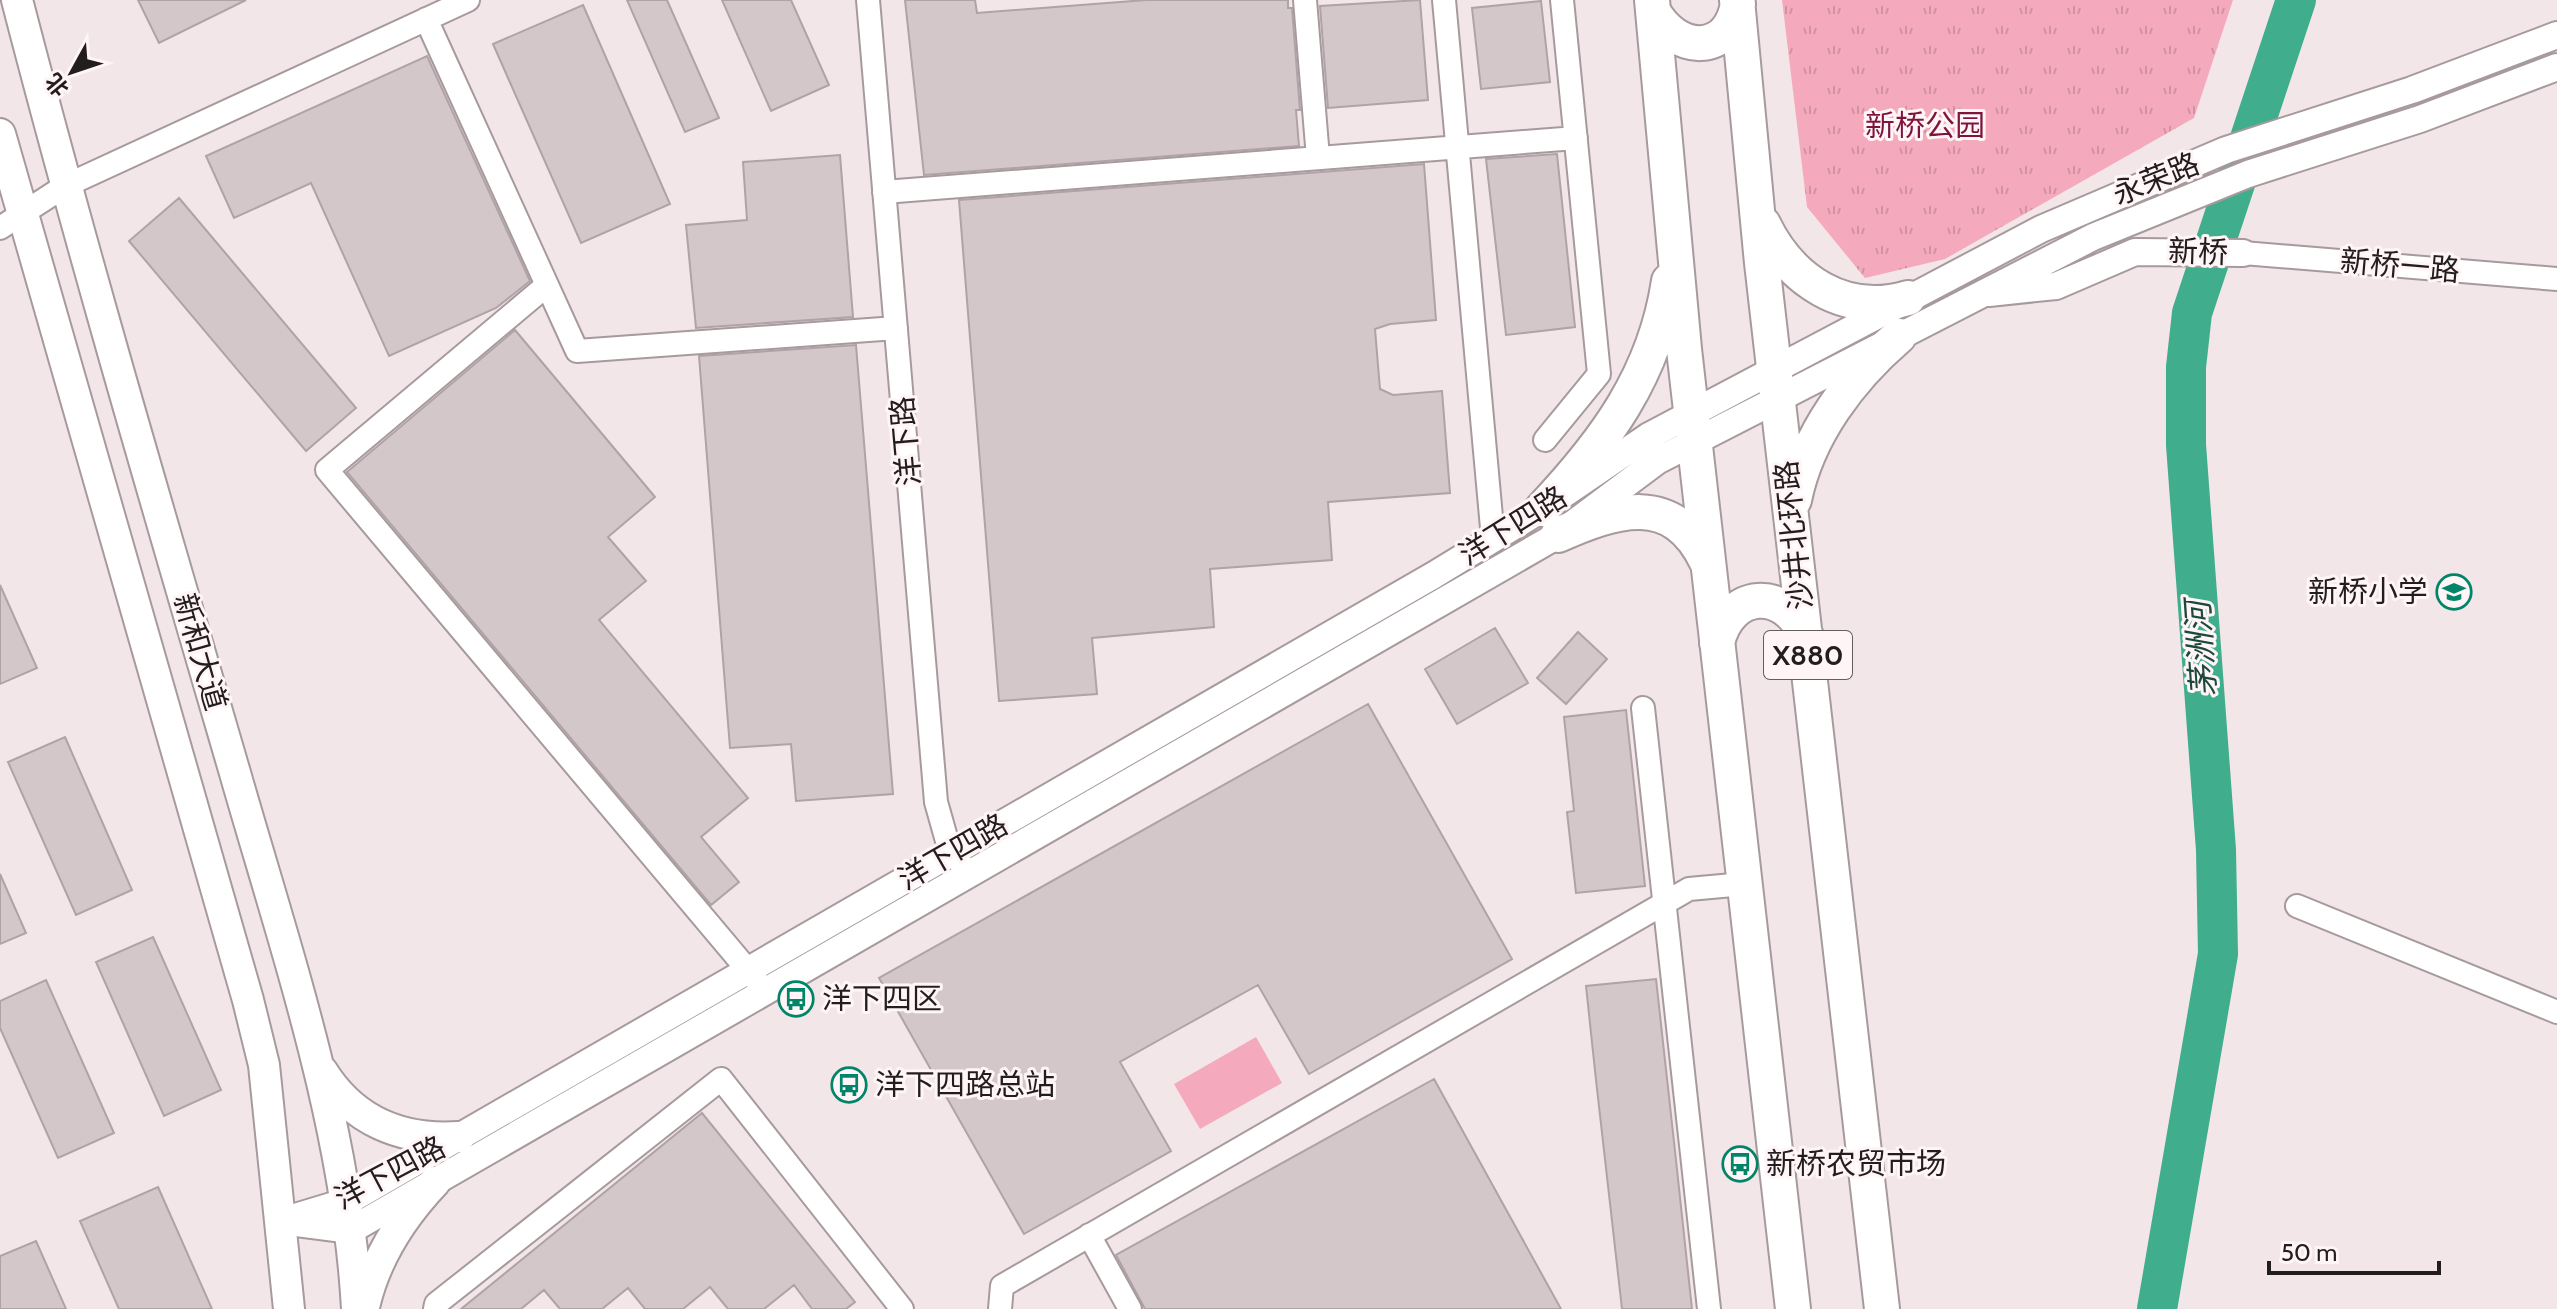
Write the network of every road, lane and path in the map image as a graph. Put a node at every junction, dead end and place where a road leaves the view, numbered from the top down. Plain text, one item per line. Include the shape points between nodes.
1 (17, 0) edge
2 (468, 0) edge
3 (868, 0) edge
4 (1305, 0) edge
5 (1444, 0) edge
6 (1562, 0) edge
7 (1737, 2) edge
8 (1652, 6) edge
9 (426, 19) junction
10 (2557, 35) edge
11 (2557, 67) edge
12 (0, 134) edge
13 (1576, 138) junction
14 (1459, 147) junction
15 (1318, 158) junction
16 (65, 186) junction
17 (884, 192) junction
18 (1756, 200) junction
19 (10, 221) edge
20 (1674, 245) junction
21 (2243, 253) joint
22 (2557, 279) edge
23 (547, 285) junction
24 (1978, 294) junction
25 (1908, 298) junction
26 (896, 328) junction
27 (1899, 336) junction
28 (1777, 383) junction
29 (1692, 428) junction
30 (1545, 440) dead end
31 (1792, 512) junction
32 (1550, 522) junction
33 (1493, 539) junction
34 (1708, 564) junction
35 (1806, 636) junction
36 (1717, 643) junction
37 (1643, 708) dead end
38 (954, 852) junction
39 (967, 875) junction
40 (1744, 884) junction
41 (1665, 903) junction
42 (2297, 906) dead end
43 (748, 970) junction
44 (765, 992) junction
45 (2557, 1012) edge
46 (313, 1055) junction
47 (459, 1137) junction
48 (435, 1182) junction
49 (350, 1215) junction
50 (282, 1221) junction
51 (1089, 1235) junction
52 (289, 1309) edge
53 (357, 1309) edge
54 (364, 1309) edge
55 (435, 1309) edge
56 (902, 1309) edge
57 (1000, 1309) edge
58 (1130, 1309) edge
59 (1709, 1309) edge
60 (1793, 1309) edge
61 (1882, 1309) edge

1 - 16 main road, 新和大道
2 - 9 street
3 - 17 street, 洋下路
4 - 15 street
5 - 14 street
6 - 13 street
7 - 8 main road via 1730,26 1720,36 1693,44 1668,34
7 - 18 main road, 沙井北环路 / X880
8 - 20 main road, X880
9 - 16 street
9 - 23 street
10 - 25 street, 永荣路 via 2116,195
11 - 24 street, 永荣路 via 2126,223
12 - 19 main road, 新和大道
13 - 14 street
13 - 30 street via 1599,374
14 - 15 street
14 - 33 street
15 - 17 street
16 - 19 street
16 - 46 main road, 新和大道
17 - 26 street, 洋下路
18 - 25 main road via 1782,257 1812,286 1861,302 1890,304
18 - 28 main road, 沙井北环路 / X880
19 - 50 main road, 新和大道 via 248,1000 264,1065
20 - 29 main road, X880
20 - 32 main road via 1660,321 1635,385
21 - 22 street, 新桥一路
21 - 24 street, 新桥 via 2153,250 2118,257 2056,286
23 - 26 street via 577,351
23 - 43 street via 327,470
24 - 27 street, 永荣路
25 - 28 street, 永荣路
26 - 38 street, 洋下路 via 936,802
27 - 28 street, 永荣路
27 - 31 main road via 1841,396 1800,477
28 - 29 street, 洋下四路
28 - 31 main road, 沙井北环路 / X880
29 - 32 street, 洋下四路 via 1657,461
29 - 34 main road, X880
31 - 35 main road, 沙井北环路 / X880
32 - 33 street, 洋下四路
32 - 34 main road via 1641,511 1682,528
32 - 39 street, 洋下四路
33 - 38 street, 洋下四路
34 - 36 main road, X880
35 - 36 main road via 1792,612 1780,604 1751,601 1727,616
35 - 61 main road, 沙井北环路 / X880
36 - 40 main road, X880
37 - 41 street
38 - 39 street, 洋下路
38 - 43 street, 洋下四路
39 - 44 street, 洋下四路
40 - 41 street via 1689,889
40 - 60 main road, X880
41 - 51 street
41 - 59 street
42 - 45 street
43 - 44 street
43 - 47 street, 洋下四路
44 - 48 street, 洋下四路
46 - 47 main road via 334,1089 372,1121 419,1137
46 - 49 main road, 新和大道
47 - 49 street, 洋下四路
48 - 49 street, 洋下四路
48 - 54 main road via 387,1246
49 - 50 street, 洋下四路
49 - 53 main road, 新和大道
50 - 52 main road, 新和大道
51 - 57 street via 1002,1286
51 - 58 street
55 - 56 street via 721,1079

